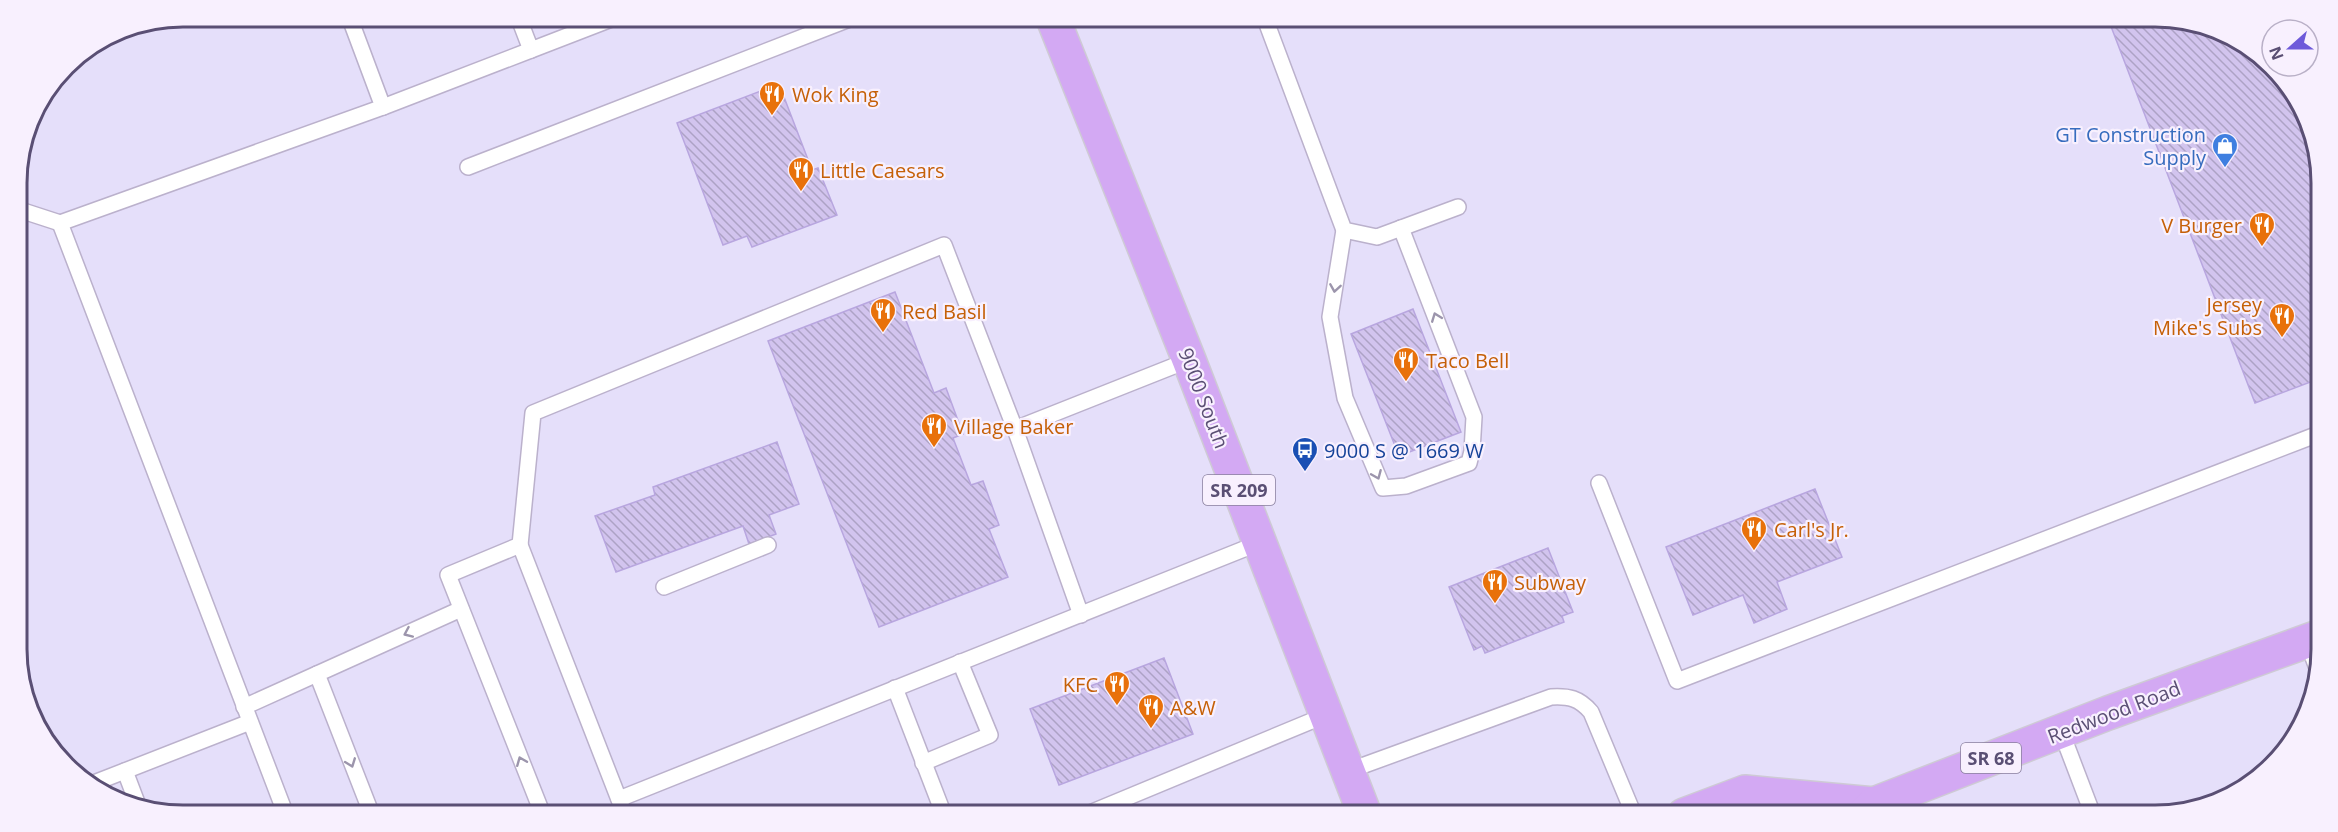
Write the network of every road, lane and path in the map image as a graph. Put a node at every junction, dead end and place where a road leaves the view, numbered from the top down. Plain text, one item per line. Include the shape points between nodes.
1 (353, 27) edge
2 (522, 27) edge
3 (592, 27) edge
4 (829, 27) edge
5 (1056, 27) edge
6 (1268, 27) edge
7 (531, 51) junction
8 (383, 107) junction
9 (468, 167) dead end
10 (1458, 207) dead end
11 (27, 212) edge
12 (60, 223) junction
13 (1401, 228) junction
14 (1344, 231) junction
15 (1189, 360) junction
16 (1015, 429) junction
17 (2311, 437) edge
18 (1599, 483) dead end
19 (1259, 543) junction
20 (520, 545) junction
21 (768, 545) dead end
22 (664, 587) dead end
23 (461, 609) junction
24 (1081, 615) junction
25 (2311, 651) edge
26 (960, 662) junction
27 (317, 674) junction
28 (895, 688) junction
29 (244, 707) junction
30 (1326, 715) junction
31 (250, 722) junction
32 (2061, 731) junction
33 (923, 763) junction
34 (125, 771) junction
35 (1348, 771) junction
36 (99, 781) edge
37 (135, 798) edge
38 (619, 799) junction
39 (282, 805) edge
40 (368, 805) edge
41 (539, 805) edge
42 (621, 805) edge
43 (940, 805) edge
44 (1109, 805) edge
45 (1361, 805) edge
46 (1630, 805) edge
47 (1711, 805) edge
48 (1835, 805) edge
49 (1881, 805) edge
50 (2089, 805) edge

1 - 8 lane
2 - 7 lane
3 - 7 lane
4 - 9 lane
5 - 15 main road, 9000 South / SR 209
6 - 14 lane
7 - 8 lane
8 - 12 lane
10 - 13 lane
11 - 12 lane
12 - 29 lane
13 - 14 lane via 1377,237
14 -> 13 lane via 1330,317 1345,398 1383,488 1406,486 1469,463 1472,451 1474,417
15 - 16 lane
15 - 19 main road, 9000 South / SR 209
16 - 20 lane via 944,245 533,413
16 - 24 lane
17 - 18 lane via 1677,681
19 - 24 lane
19 - 30 main road, 9000 South / SR 209
20 - 23 lane via 448,575
20 - 38 lane
21 - 22 lane
23 -> 27 lane
41 -> 23 lane
24 - 26 lane
25 - 32 main road, Redwood Road / SR 68
26 - 28 lane
26 - 33 lane via 990,735
27 - 29 lane
27 -> 40 lane
28 - 33 lane
28 - 38 lane
29 - 31 lane
30 - 35 main road, 9000 South / SR 209
30 - 44 lane
31 - 34 lane
31 - 39 lane
32 - 49 main road, Redwood Road / SR 68
32 - 50 lane
33 - 43 lane
34 - 36 lane
34 - 37 lane
35 - 45 main road, 9000 South / SR 209
35 - 46 lane via 1566,696 1582,701 1591,712
38 - 42 lane
47 - 48 main road, Redwood Road / SR 68 via 1745,792

